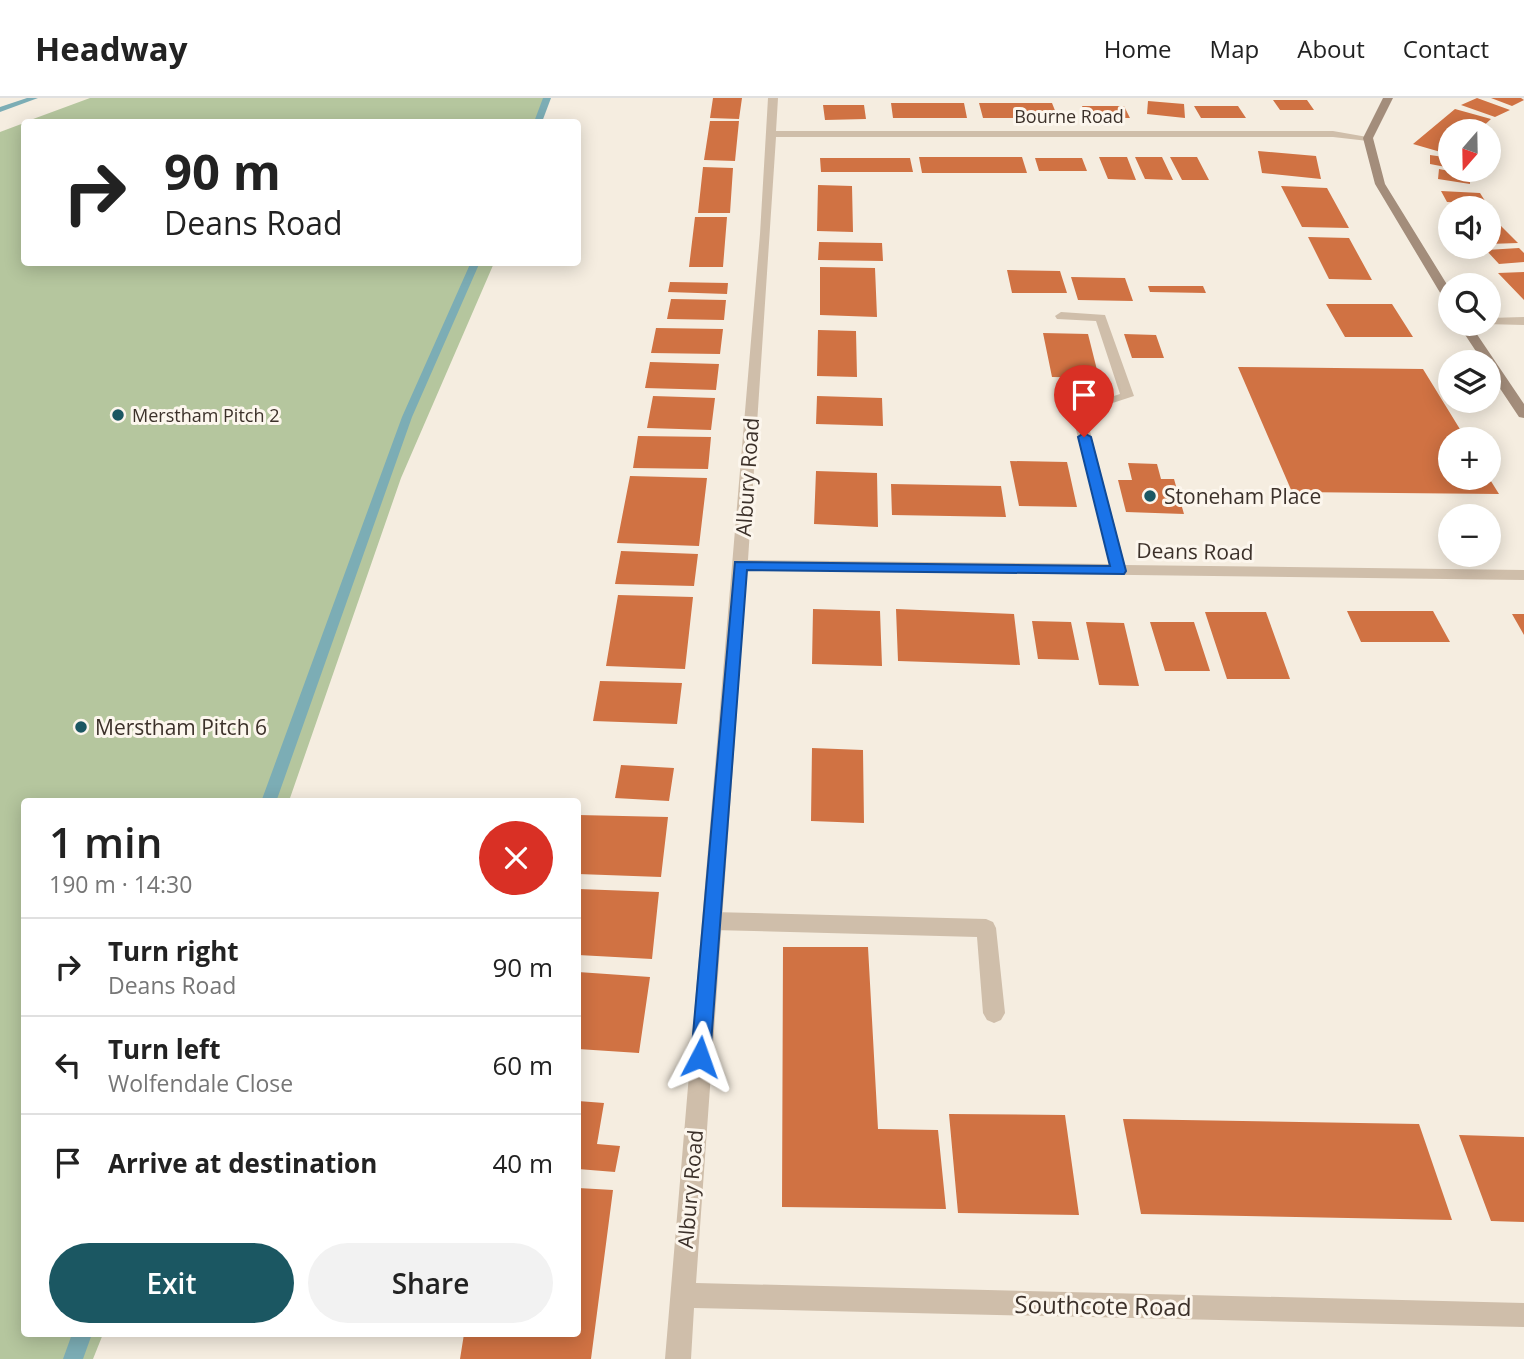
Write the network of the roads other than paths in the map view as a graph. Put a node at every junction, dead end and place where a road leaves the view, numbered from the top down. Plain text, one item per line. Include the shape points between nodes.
1 (773, 98) edge
2 (1388, 98) edge
3 (770, 134) junction
4 (1368, 138) junction
5 (1438, 280) edge
6 (1061, 316) dead end
7 (1524, 321) edge
8 (1501, 322) edge
9 (1472, 336) edge
10 (1524, 414) edge
11 (740, 565) junction
12 (1119, 571) junction
13 (1524, 575) edge
14 (712, 920) junction
15 (995, 1013) dead end
16 (681, 1295) junction
17 (1524, 1315) edge
18 (678, 1359) edge

1 - 3 street, Albury Road
2 - 4 street
3 - 4 street, Bourne Road via 1333,134
3 - 11 street, Albury Road
4 - 5 street via 1380,184
6 - 12 street via 1101,318 1127,396 1078,410
7 - 8 street
9 - 10 street
11 - 12 street, Deans Road
11 - 14 street, Albury Road
12 - 13 street, Deans Road
14 - 15 street via 986,928
14 - 16 street, Albury Road
16 - 17 street, Southcote Road
16 - 18 street, Albury Road

